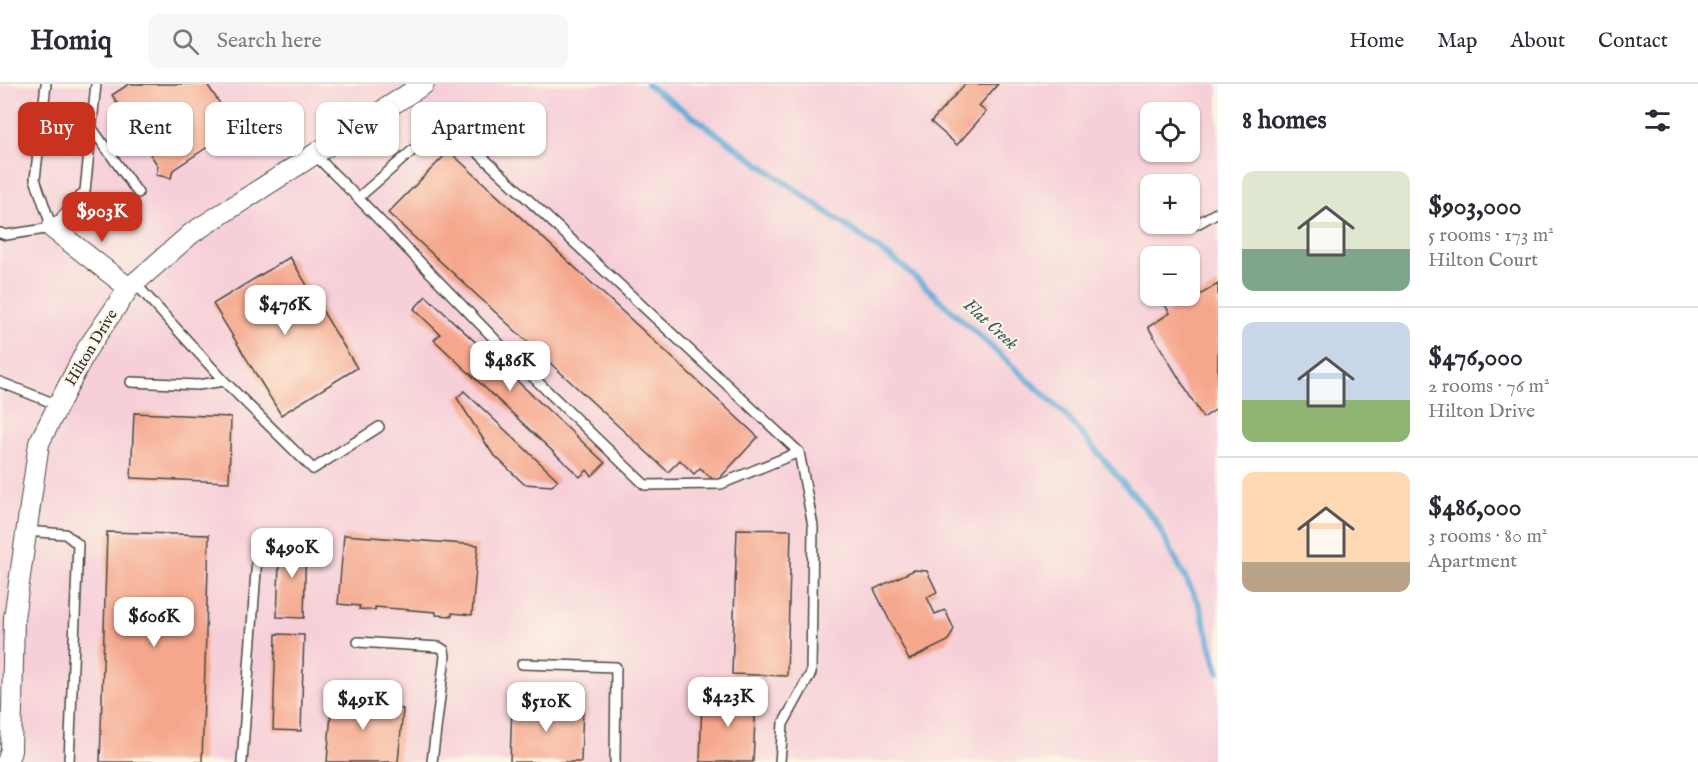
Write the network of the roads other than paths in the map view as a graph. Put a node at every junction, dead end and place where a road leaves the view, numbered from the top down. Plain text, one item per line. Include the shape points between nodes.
1 (46, 84) edge
2 (96, 84) edge
3 (424, 84) edge
4 (94, 102) edge
5 (95, 131) edge
6 (315, 154) junction
7 (89, 156) edge
8 (138, 193) dead end
9 (358, 198) junction
10 (1218, 212) edge
11 (1200, 222) edge
12 (52, 228) junction
13 (0, 233) edge
14 (132, 286) junction
15 (224, 381) junction
16 (0, 382) edge
17 (132, 382) dead end
18 (58, 405) junction
19 (379, 427) dead end
20 (800, 452) junction
21 (25, 531) junction
22 (258, 544) dead end
23 (358, 642) dead end
24 (522, 664) dead end
25 (8, 762) edge
26 (69, 762) edge
27 (242, 762) edge
28 (432, 762) edge
29 (615, 762) edge
30 (780, 762) edge

1 - 12 lane via 35,179
2 - 4 lane
3 - 6 street, Hilton Drive
5 - 8 lane
6 - 9 lane
6 - 14 street, Hilton Drive via 192,233
7 - 12 lane via 85,191
9 - 20 lane via 512,357 645,485 721,484
9 - 20 lane via 446,122
10 - 11 lane
12 - 13 lane
12 - 14 street
14 - 15 lane
14 - 18 street, Hilton Drive via 87,349
15 - 17 lane via 198,385
15 - 19 lane via 313,469
16 - 18 lane
18 - 21 street, Hilton Drive via 39,443
20 - 30 lane via 813,526 811,673 783,724
21 - 25 street, Hilton Drive via 10,618
21 - 26 lane via 65,534 78,544
22 - 27 lane
23 - 28 lane via 444,650
24 - 29 lane via 616,667

